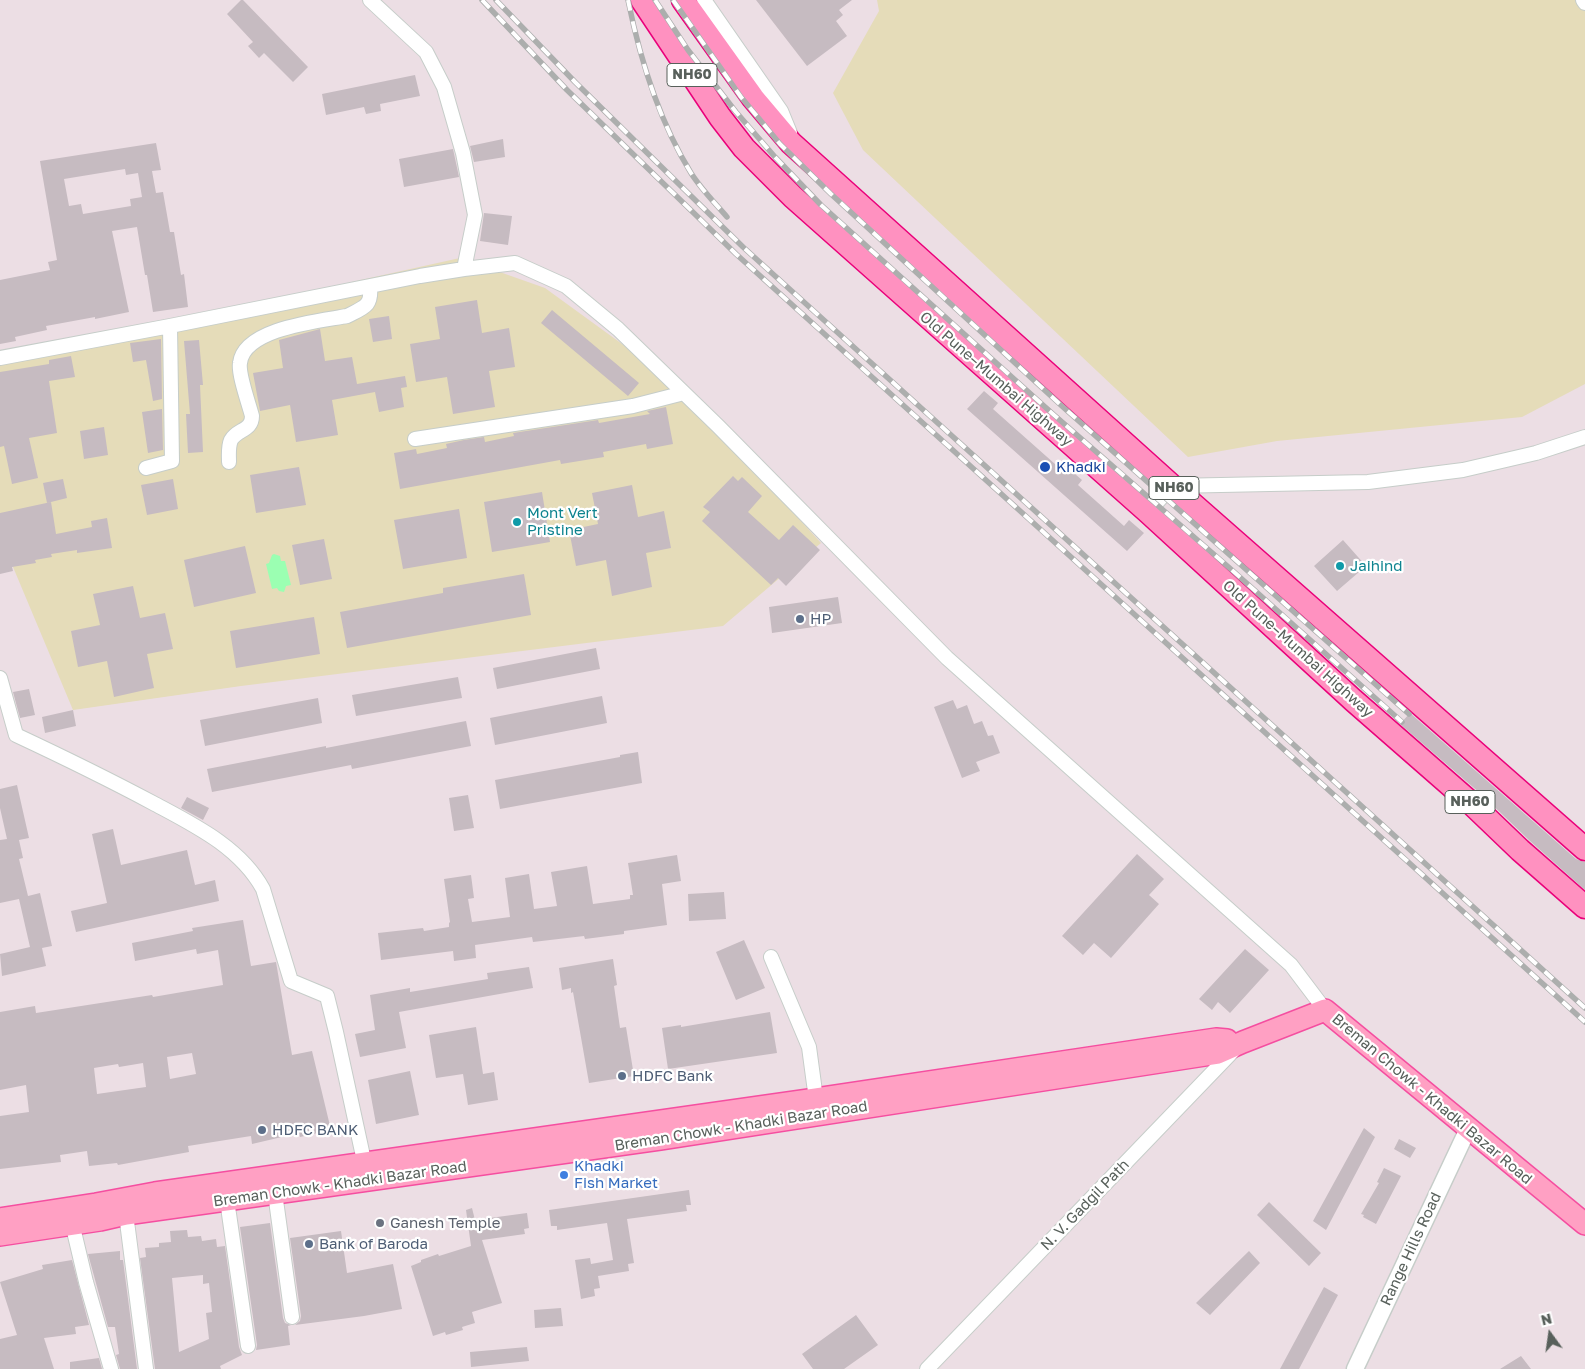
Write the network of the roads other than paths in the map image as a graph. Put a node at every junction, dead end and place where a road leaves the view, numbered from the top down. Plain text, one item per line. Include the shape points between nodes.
1 (370, 0) edge
2 (642, 0) edge
3 (683, 0) edge
4 (704, 0) edge
5 (791, 143) junction
6 (464, 269) junction
7 (370, 286) junction
8 (170, 326) junction
9 (0, 358) edge
10 (684, 393) junction
11 (1585, 437) edge
12 (415, 439) dead end
13 (229, 462) dead end
14 (146, 468) dead end
15 (1172, 486) junction
16 (1148, 512) junction
17 (0, 678) edge
18 (1585, 849) edge
19 (1585, 907) edge
20 (770, 957) dead end
21 (1325, 1010) junction
22 (1243, 1042) junction
23 (816, 1099) junction
24 (1468, 1129) junction
25 (367, 1172) junction
26 (275, 1193) junction
27 (227, 1200) junction
28 (98, 1212) junction
29 (126, 1214) junction
30 (0, 1219) edge
31 (72, 1223) junction
32 (1585, 1224) edge
33 (0, 1236) edge
34 (292, 1317) dead end
35 (248, 1346) dead end
36 (111, 1369) edge
37 (146, 1369) edge
38 (927, 1369) edge
39 (1355, 1369) edge

1 - 6 street via 426,52 444,87 463,153 475,215
2 - 16 highway, Old Pune–Mumbai Highway / NH60 via 720,116 751,155 867,264
3 - 5 highway, NH60 via 753,98
4 - 5 street via 781,112
5 - 15 highway, NH60
6 - 7 street
6 - 10 street via 515,263 566,286
7 - 8 street
7 - 13 street via 369,302 356,312 286,327 255,342 243,353 239,366 252,422 232,439
8 - 9 street
8 - 14 street via 172,461
10 - 12 street via 633,406
10 - 21 street via 947,658 1291,965
11 - 15 street via 1536,453 1463,470 1368,482
15 - 16 street
15 - 18 highway, NH60
16 - 19 highway, Old Pune–Mumbai Highway / NH60
17 - 25 street via 16,735 108,778 204,831 228,848 256,877 291,981 327,996
20 - 23 street via 809,1047
21 - 22 main road, Breman Chowk - Khadki Bazar Road
21 - 24 main road, Breman Chowk - Khadki Bazar Road
22 - 23 main road, Breman Chowk - Khadki Bazar Road via 1216,1039
22 - 25 main road, Breman Chowk - Khadki Bazar Road via 1218,1053 660,1139
22 - 38 street, N. V. Gadgil Path
23 - 25 main road, Breman Chowk - Khadki Bazar Road
24 - 32 main road, Breman Chowk - Khadki Bazar Road
24 - 39 street, Range Hills Road
25 - 26 main road, Breman Chowk - Khadki Bazar Road
25 - 28 main road, Breman Chowk - Khadki Bazar Road via 155,1193
26 - 27 main road, Breman Chowk - Khadki Bazar Road
26 - 34 street
27 - 29 main road, Breman Chowk - Khadki Bazar Road
27 - 35 street
28 - 29 main road, Breman Chowk - Khadki Bazar Road
28 - 30 main road, Breman Chowk - Khadki Bazar Road
28 - 31 main road, Breman Chowk - Khadki Bazar Road
29 - 37 street
31 - 33 main road, Breman Chowk - Khadki Bazar Road
31 - 36 street

